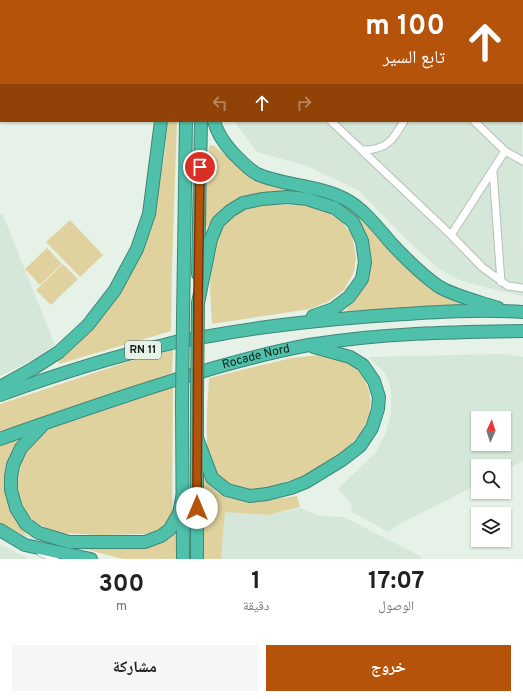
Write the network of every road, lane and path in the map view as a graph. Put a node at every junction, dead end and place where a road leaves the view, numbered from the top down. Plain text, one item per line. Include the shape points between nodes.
1 (161, 122) edge
2 (186, 122) edge
3 (201, 122) edge
4 (214, 122) edge
5 (332, 122) edge
6 (403, 122) edge
7 (475, 122) edge
8 (363, 150) junction
9 (505, 151) junction
10 (523, 160) edge
11 (493, 171) junction
12 (451, 235) junction
13 (501, 282) junction
14 (523, 288) edge
15 (198, 303) junction
16 (509, 311) junction
17 (523, 312) edge
18 (289, 323) junction
19 (523, 331) edge
20 (309, 345) junction
21 (0, 387) edge
22 (0, 395) edge
23 (47, 422) junction
24 (197, 438) junction
25 (0, 439) edge
26 (183, 494) junction
27 (0, 530) edge
28 (25, 545) junction
29 (55, 559) edge
30 (91, 559) edge
31 (183, 559) edge
32 (197, 559) edge

1 - 21 highway via 150,214 137,249 115,290 88,325 59,352
2 - 26 highway, bridge
3 - 15 highway
4 - 16 highway via 224,142 256,173 345,199 374,223 414,266 439,286
5 - 8 street
6 - 8 street via 384,147
7 - 9 street
8 - 12 street
9 - 10 street
9 - 11 street
11 - 12 street
11 - 13 street
12 - 13 street via 482,267
13 - 14 street via 508,286
15 - 18 highway via 211,239 218,222 243,203 287,197 307,199 335,208 353,222 362,241 365,262 362,279 348,297 334,309
15 - 24 highway, bridge
16 - 17 highway, RN 11
16 - 18 highway, RN 11 via 405,314
18 - 22 highway, RN 11 via 169,343 90,365
19 - 20 highway, Rocade Nord via 387,336
20 - 23 highway, Rocade Nord via 232,363
20 - 24 highway via 350,357 363,365 374,381 379,397 378,410 372,428 360,446 306,482 291,488 250,496 227,490 212,478
23 - 25 highway, Rocade Nord
23 - 26 highway via 21,448 13,465 11,477 11,490 16,508 26,524 38,533 69,542 145,542 161,536 170,529 179,513
24 - 32 highway
26 - 31 highway
27 - 28 highway
28 - 29 street
28 - 30 highway

